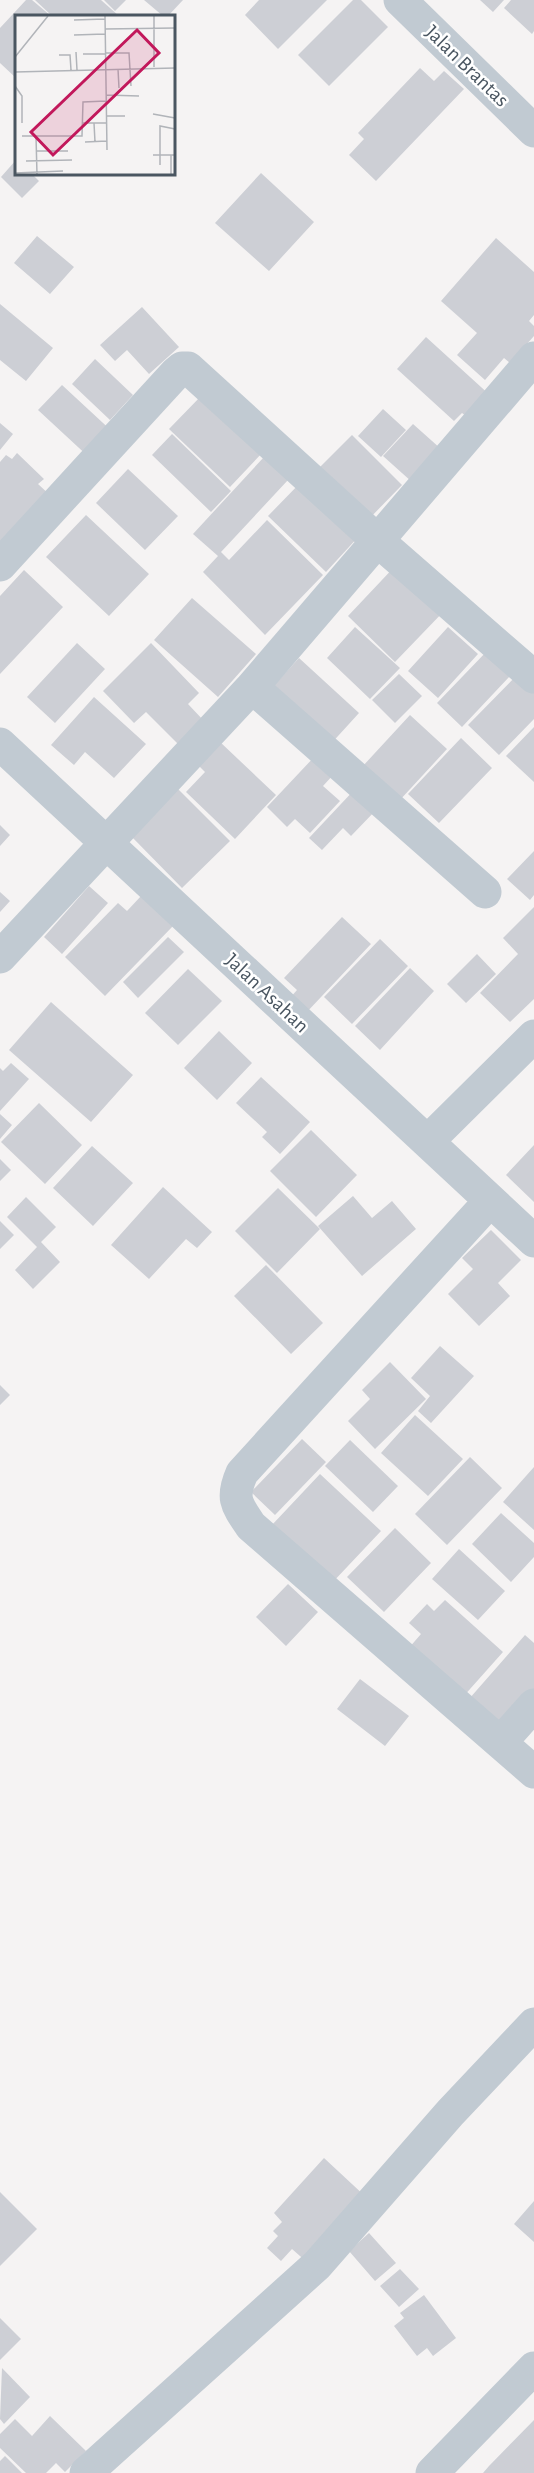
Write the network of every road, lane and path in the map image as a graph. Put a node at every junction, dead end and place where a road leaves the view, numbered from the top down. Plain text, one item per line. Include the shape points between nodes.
1 (400, 0) edge
2 (534, 131) edge
3 (534, 358) edge
4 (378, 541) junction
5 (0, 565) edge
6 (534, 677) edge
7 (252, 687) junction
8 (0, 744) edge
9 (104, 843) junction
10 (485, 892) dead end
11 (0, 957) edge
12 (534, 1036) edge
13 (428, 1142) junction
14 (490, 1202) junction
15 (534, 1241) edge
16 (534, 1705) edge
17 (501, 1742) junction
18 (534, 1772) edge
19 (534, 2024) edge
20 (534, 2368) edge
21 (101, 2468) edge
22 (432, 2473) edge

1 - 2 street, Jalan Brantas
3 - 4 street
4 - 5 street via 188,368 182,368
4 - 6 street
4 - 7 street
7 - 9 street
7 - 10 street
8 - 9 street, Jalan Asahan
9 - 11 street
9 - 13 street, Jalan Asahan
12 - 13 street
13 - 14 street, Jalan Asahan
14 - 15 street, Jalan Asahan
14 - 17 street via 242,1473 235,1488 237,1506 251,1526
16 - 17 street
17 - 18 street
19 - 21 street via 317,2265
20 - 22 street

